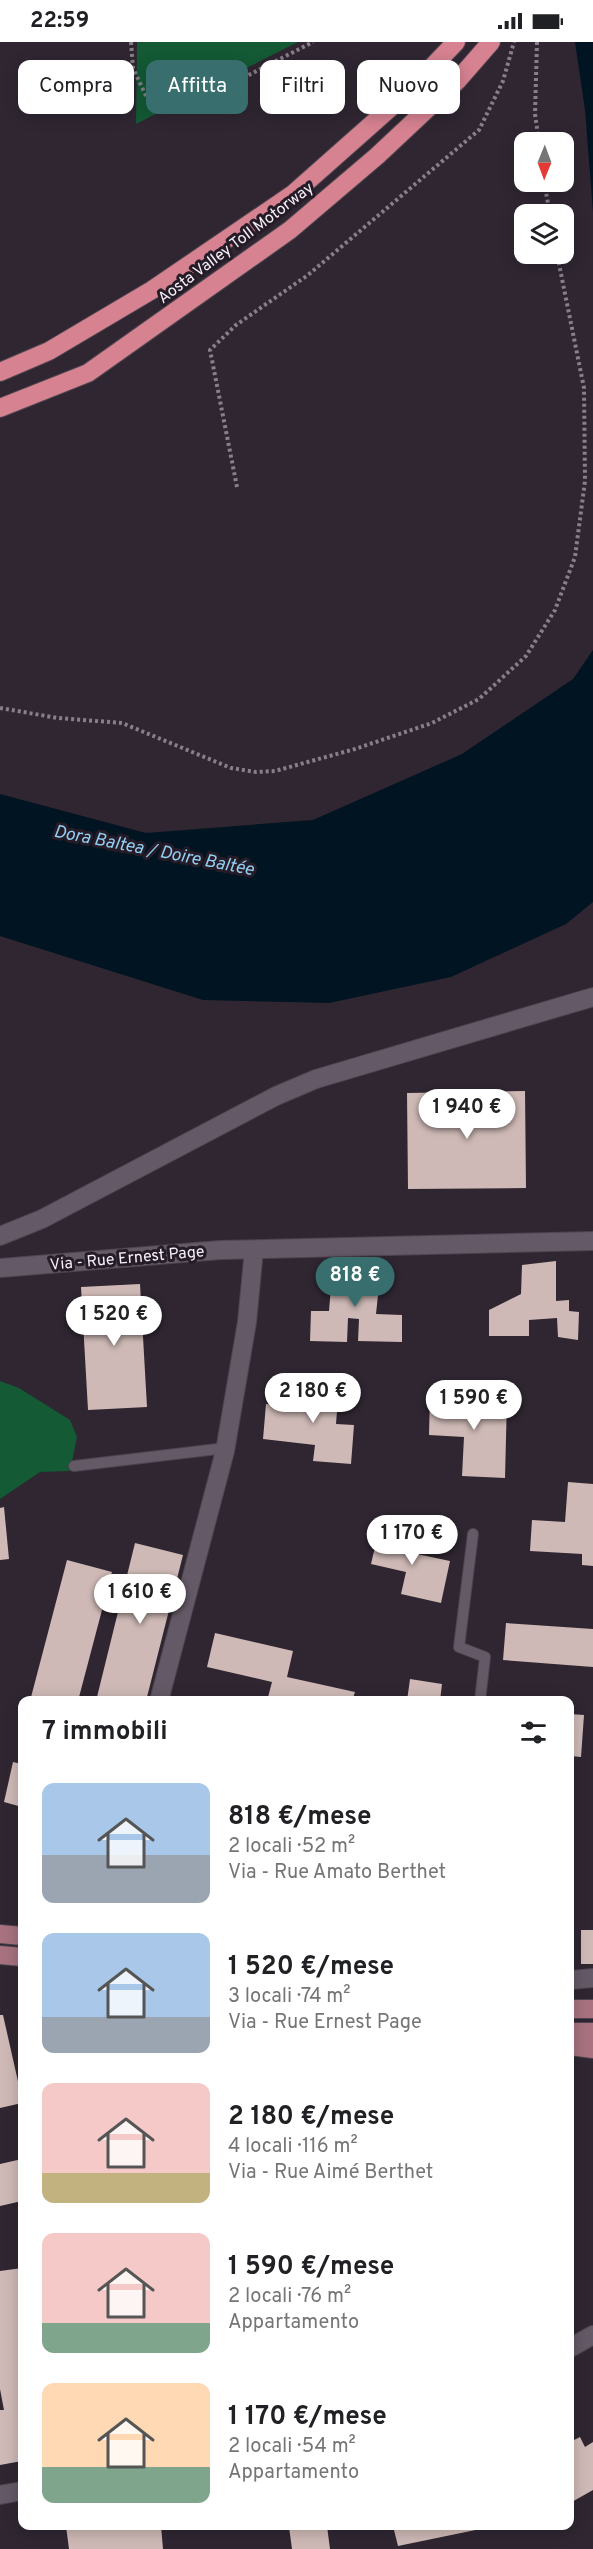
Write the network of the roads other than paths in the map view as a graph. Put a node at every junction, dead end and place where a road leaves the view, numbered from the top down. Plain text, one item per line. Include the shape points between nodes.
1 (456, 42) edge
2 (491, 42) edge
3 (0, 372) edge
4 (0, 408) edge
5 (593, 997) edge
6 (0, 1236) edge
7 (593, 1241) edge
8 (254, 1250) junction
9 (0, 1269) edge
10 (226, 1448) junction
11 (75, 1466) dead end
12 (473, 1534) dead end
13 (160, 1696) edge
14 (481, 1696) edge
15 (0, 1934) edge
16 (18, 1936) edge
17 (0, 1955) edge
18 (18, 1957) edge
19 (593, 1978) edge
20 (574, 1980) edge
21 (574, 2009) edge
22 (593, 2009) edge
23 (574, 2032) edge
24 (593, 2032) edge
25 (574, 2047) edge
26 (593, 2049) edge
27 (593, 2334) edge
28 (574, 2346) edge
29 (18, 2493) edge
30 (0, 2496) edge

1 - 3 highway, Aosta Valley Toll Motorway via 407,93 293,195 152,290 49,351
2 - 4 highway, Aosta Valley Toll Motorway via 457,81 377,156 290,230 88,373
5 - 6 street via 316,1078 42,1219
7 - 8 street, Via - Rue Ernest Page
8 - 9 street, Via - Rue Ernest Page
8 - 10 street via 247,1322
10 - 11 lane
10 - 13 street
12 - 14 lane via 459,1647 485,1657
15 - 16 main road
17 - 18 main road
19 - 20 street
21 - 22 main road
23 - 24 main road
25 - 26 main road
27 - 28 street
29 - 30 street

